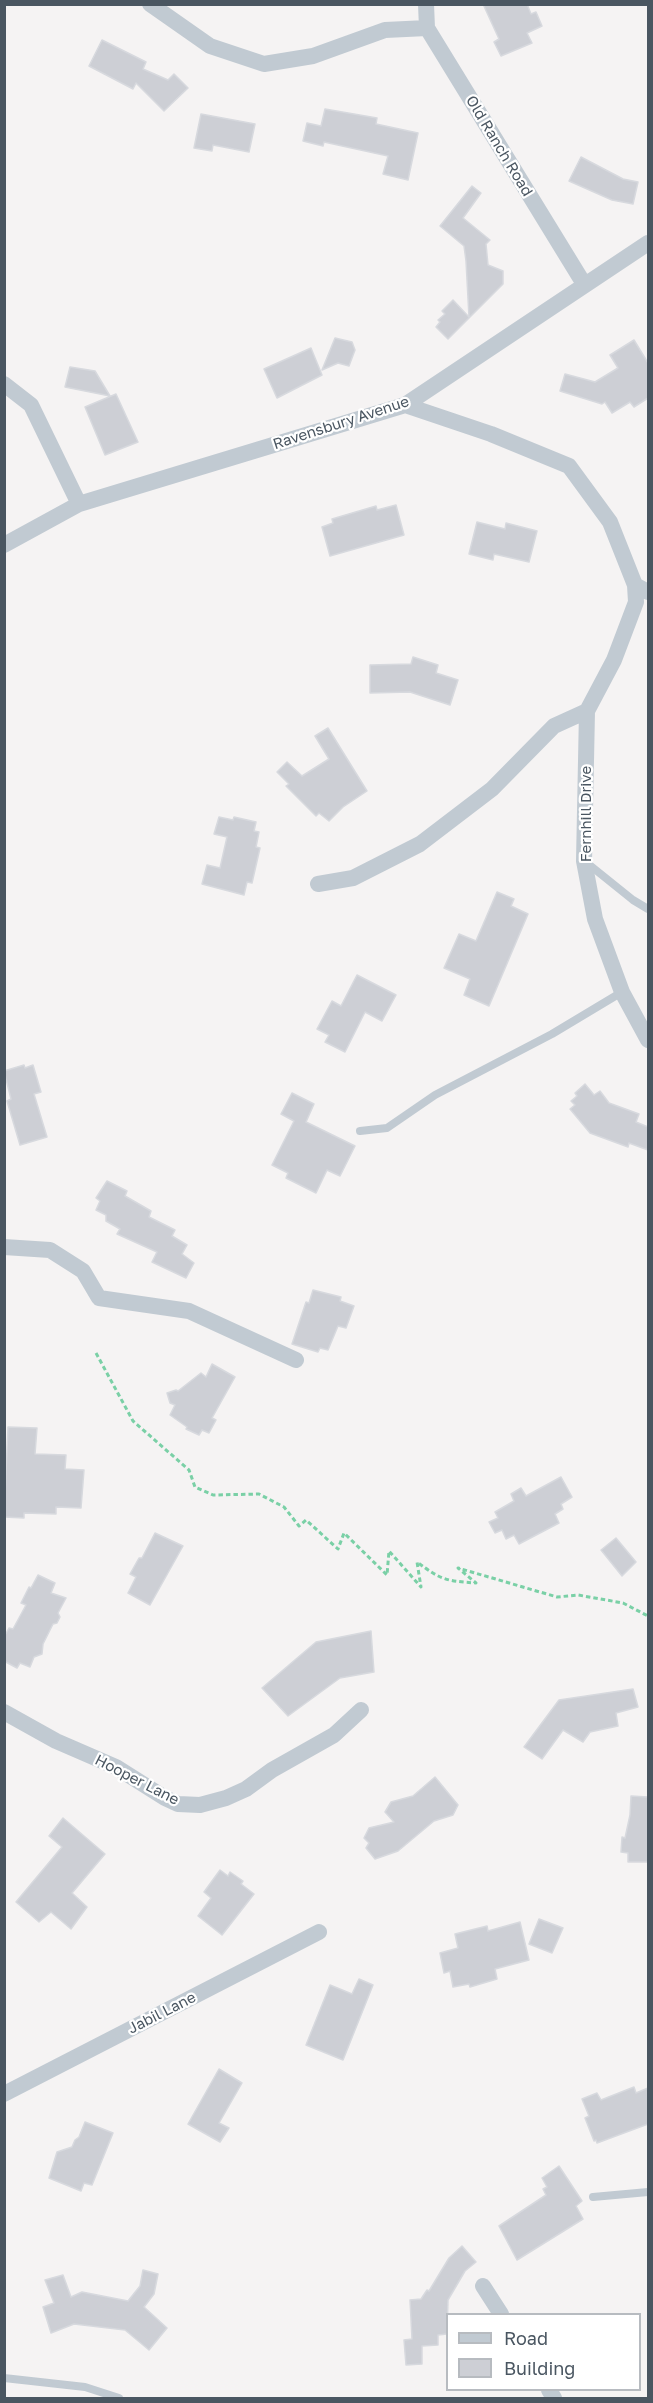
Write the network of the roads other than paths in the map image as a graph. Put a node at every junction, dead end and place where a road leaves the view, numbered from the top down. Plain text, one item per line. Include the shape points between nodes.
1 (150, 4) edge
2 (426, 4) edge
3 (427, 28) junction
4 (648, 243) edge
5 (584, 284) junction
6 (4, 384) edge
7 (405, 405) junction
8 (80, 504) junction
9 (4, 544) edge
10 (642, 589) edge
11 (586, 711) junction
12 (584, 861) junction
13 (318, 884) dead end
14 (648, 909) edge
15 (622, 992) junction
16 (648, 1040) edge
17 (360, 1131) dead end
18 (4, 1247) edge
19 (296, 1360) dead end
20 (361, 1710) dead end
21 (4, 1712) edge
22 (319, 1932) dead end
23 (4, 2094) edge
24 (648, 2192) edge
25 (593, 2197) dead end
26 (483, 2286) dead end
27 (500, 2313) edge
28 (4, 2378) edge
29 (119, 2398) edge

1 - 3 street via 210,46 264,64 313,56 385,30
2 - 3 street, Old Ranch Road
3 - 5 street, Old Ranch Road
4 - 5 street, Ravensbury Avenue
5 - 7 street, Ravensbury Avenue
6 - 8 street via 32,405
7 - 8 street, Ravensbury Avenue
7 - 10 street via 569,466 610,522
8 - 9 street, Ravensbury Avenue
10 - 11 street, Fernhill Drive via 614,660
11 - 12 street, Fernhill Drive
11 - 13 street via 554,726 492,789 420,844 353,878
12 - 14 lane
12 - 15 street, Fernhill Drive via 596,919
15 - 16 street, Fernhill Drive
15 - 17 lane via 552,1034 435,1095 387,1128
18 - 19 street via 50,1250 83,1271 99,1298 189,1311
20 - 21 street, Hooper Lane via 334,1736 246,1789 200,1805 178,1804 165,1798 116,1767 56,1741
22 - 23 street, Jabil Lane
24 - 25 lane
26 - 27 street
28 - 29 lane via 85,2387

